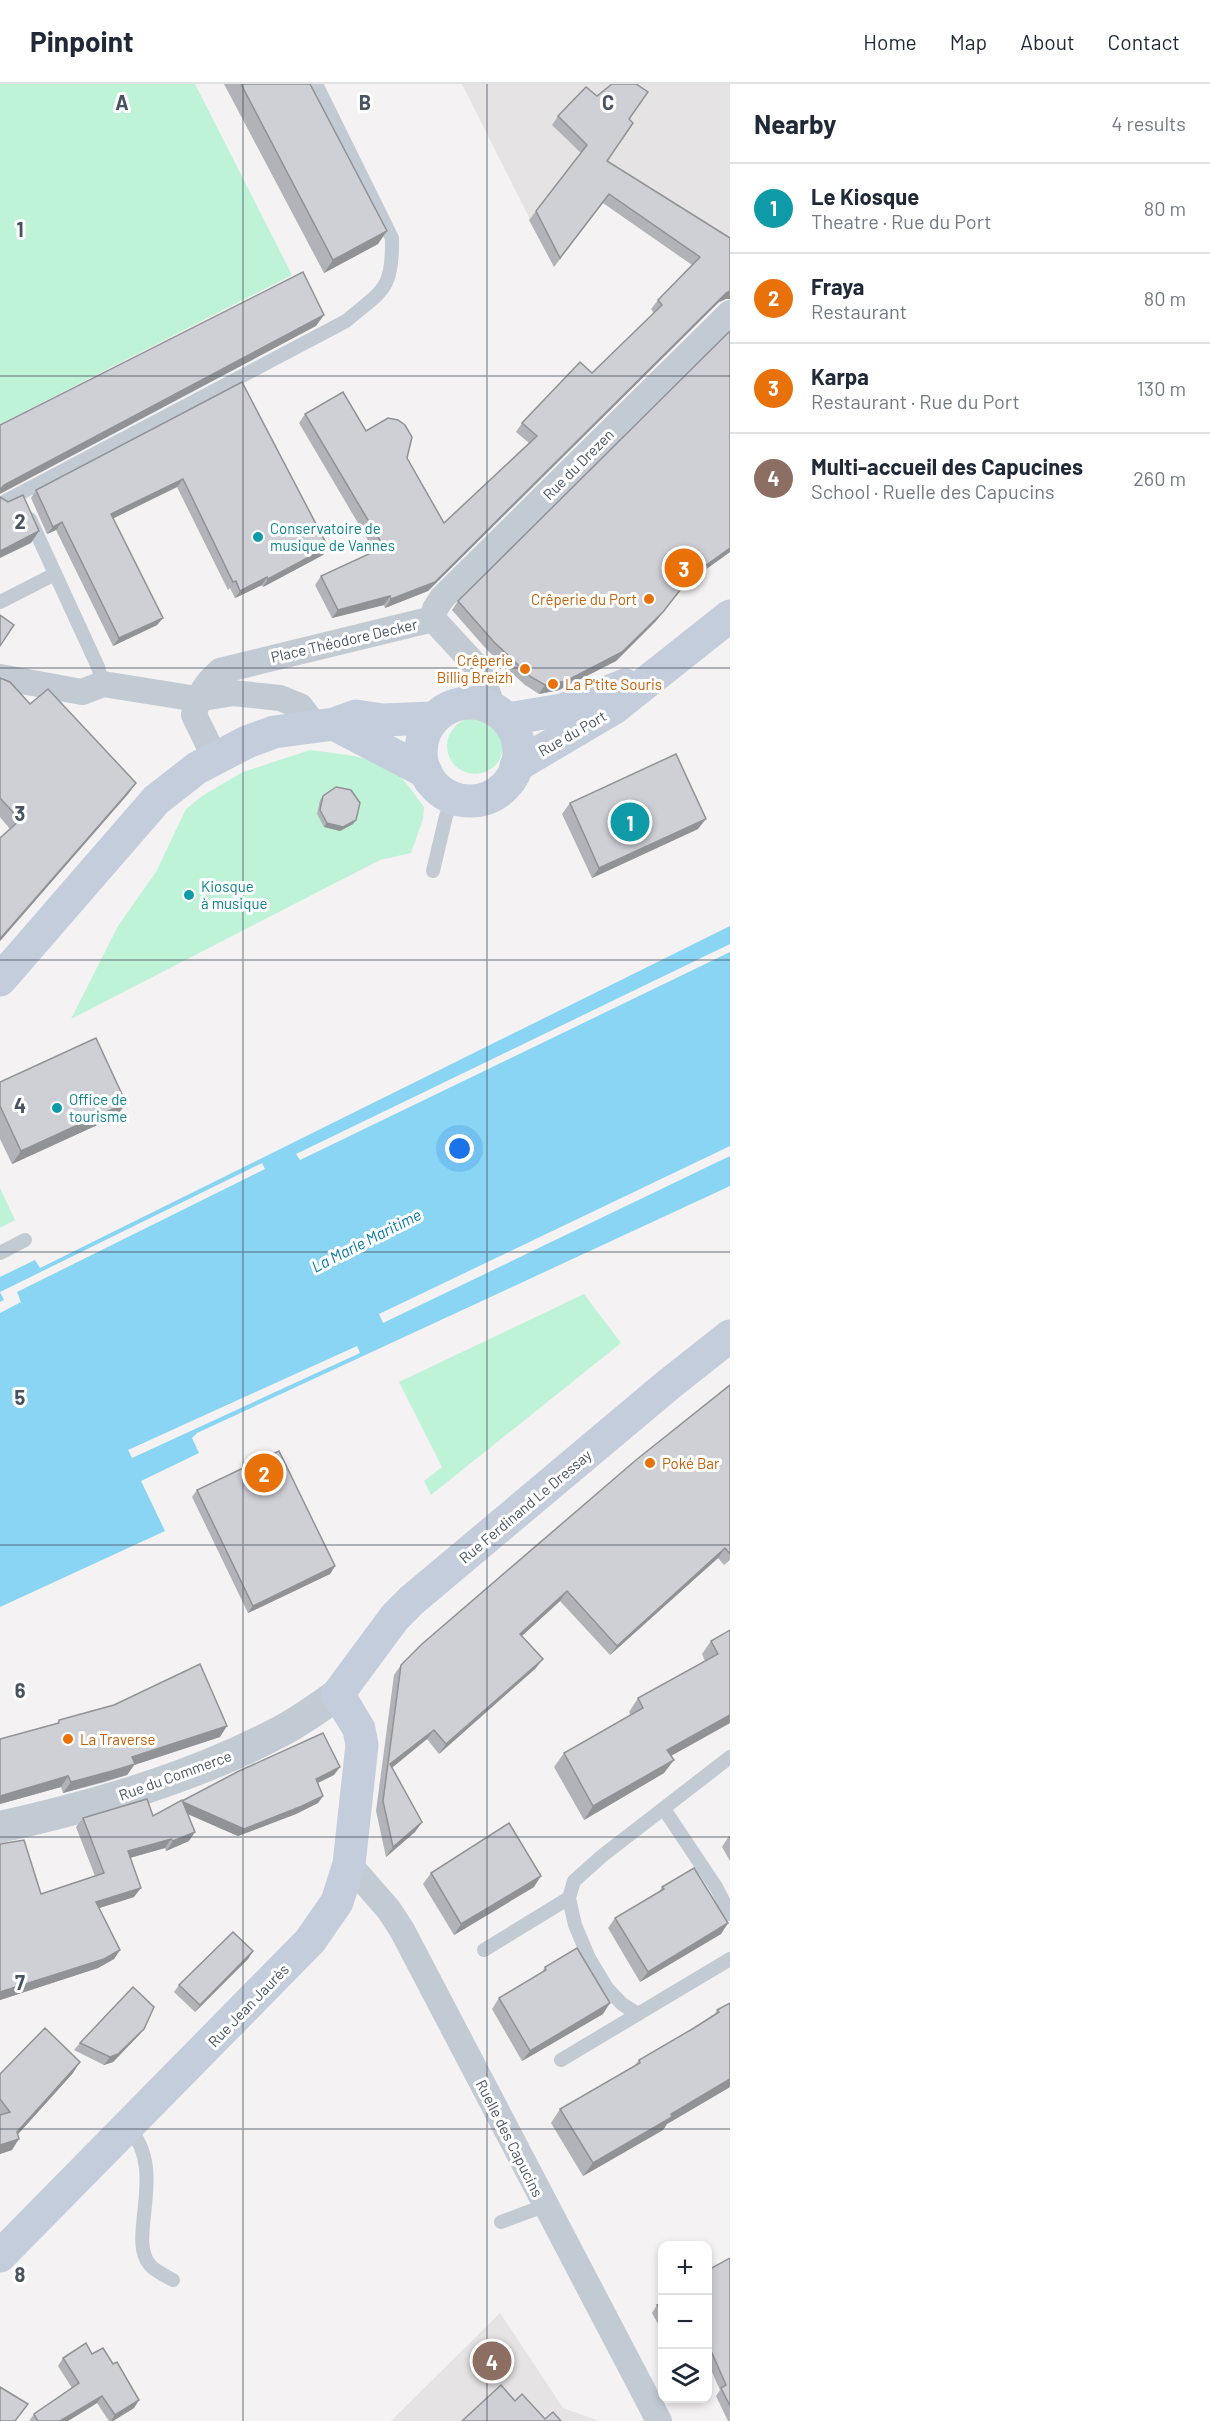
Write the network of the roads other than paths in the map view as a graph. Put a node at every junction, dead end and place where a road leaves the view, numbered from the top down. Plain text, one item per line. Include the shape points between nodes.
1 (316, 84) edge
2 (730, 313) edge
3 (19, 494) junction
4 (0, 504) edge
5 (56, 574) junction
6 (0, 602) edge
7 (730, 616) edge
8 (433, 619) junction
9 (655, 675) junction
10 (0, 677) edge
11 (103, 684) junction
12 (197, 699) junction
13 (501, 714) junction
14 (434, 718) junction
15 (325, 726) junction
16 (216, 758) junction
17 (516, 766) junction
18 (426, 772) junction
19 (453, 798) junction
20 (433, 871) dead end
21 (0, 980) edge
22 (25, 1240) dead end
23 (0, 1253) edge
24 (730, 1336) edge
25 (338, 1694) junction
26 (730, 1757) edge
27 (664, 1809) junction
28 (0, 1827) edge
29 (349, 1864) junction
30 (569, 1898) junction
31 (730, 1914) edge
32 (484, 1950) dead end
33 (730, 1959) edge
34 (638, 2014) junction
35 (561, 2060) dead end
36 (128, 2127) junction
37 (544, 2206) junction
38 (501, 2222) dead end
39 (0, 2256) edge
40 (173, 2280) dead end
41 (659, 2421) edge

1 - 3 lane via 392,238 393,266 384,290 345,321
2 - 8 street, Rue du Drezen via 442,598
3 - 4 lane
3 - 5 lane
5 - 6 lane
5 - 11 lane
7 - 9 main road, Rue du Port
8 - 12 street, Place Théodore Decker via 220,671
8 - 13 street, Place Théodore Decker via 479,669
9 - 13 main road, Rue du Port via 562,710
9 - 17 main road, Rue du Port via 614,708
10 - 11 street via 82,692
11 - 12 street
12 - 15 street via 233,693 280,698 300,706
12 - 16 street via 194,715
13 - 14 main road via 478,703 462,703
13 - 17 main road via 517,737
14 - 15 main road via 383,720 356,716
14 - 18 main road via 424,735 421,754
15 - 16 main road via 274,732
15 - 18 main road
16 - 21 main road via 156,800
17 - 19 main road via 506,786 490,797 471,801
18 - 19 main road via 437,788
19 - 20 lane
22 - 23 lane
24 - 25 main road, Rue Ferdinand Le Dressay via 412,1600
25 - 28 street, Rue du Commerce via 285,1729 176,1777 118,1797
25 - 29 main road, Rue Jean Jaurès via 359,1729 362,1745
26 - 27 lane
27 - 30 lane via 574,1881
27 - 31 lane
29 - 36 main road, Rue Jean Jaurès via 337,1902 310,1941
29 - 37 street, Ruelle des Capucins via 402,1930
30 - 32 lane
30 - 34 lane via 589,1958 607,1988
33 - 34 lane
34 - 35 lane
36 - 39 main road, Rue Jean Jaurès
36 - 40 lane via 136,2137 148,2179 143,2253 150,2266
37 - 38 lane
37 - 41 street, Ruelle des Capucins

